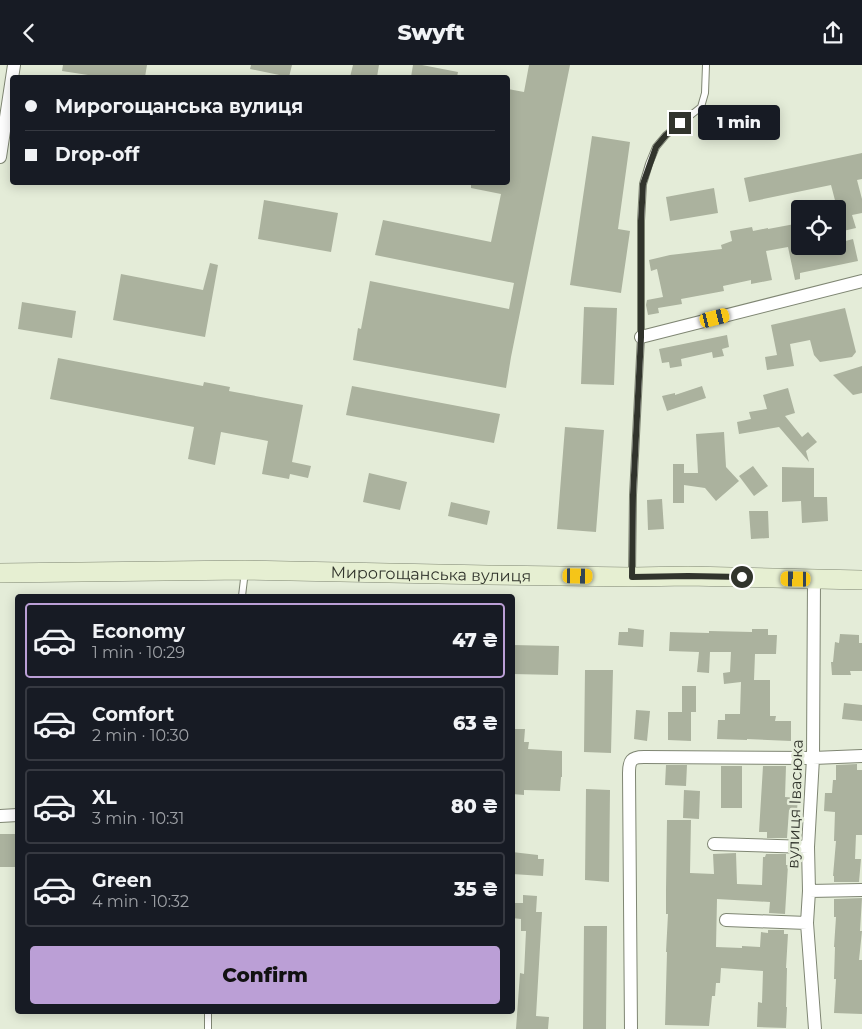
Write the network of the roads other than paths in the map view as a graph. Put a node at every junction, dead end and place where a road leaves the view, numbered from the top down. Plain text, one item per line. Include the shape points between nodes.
1 (706, 65) edge
2 (10, 91) edge
3 (0, 157) edge
4 (862, 281) edge
5 (641, 337) junction
6 (245, 570) junction
7 (0, 573) edge
8 (632, 577) junction
9 (814, 579) junction
10 (862, 580) edge
11 (242, 594) edge
12 (862, 756) edge
13 (813, 758) junction
14 (15, 815) edge
15 (0, 816) edge
16 (714, 844) dead end
17 (808, 847) junction
18 (862, 890) edge
19 (809, 891) junction
20 (726, 920) dead end
21 (807, 923) junction
22 (208, 1014) edge
23 (208, 1029) edge
24 (631, 1029) edge
25 (815, 1029) edge

1 - 5 lane via 701,107 656,147 643,184
2 - 3 street
4 - 5 street
5 - 8 lane
6 - 7 main road, Мирогощанська вулиця
6 - 8 main road, Мирогощанська вулиця
6 - 11 lane
8 - 9 main road, Мирогощанська вулиця
9 - 10 main road, Мирогощанська вулиця
9 - 13 street, вулиця Івасюка
12 - 13 street
13 - 17 street, вулиця Івасюка
13 - 24 street via 638,757 632,760 629,765
14 - 15 street
16 - 17 street
17 - 19 street, вулиця Івасюка
18 - 19 street
19 - 21 street, вулиця Івасюка
20 - 21 street
21 - 25 street, вулиця Івасюка
22 - 23 lane

